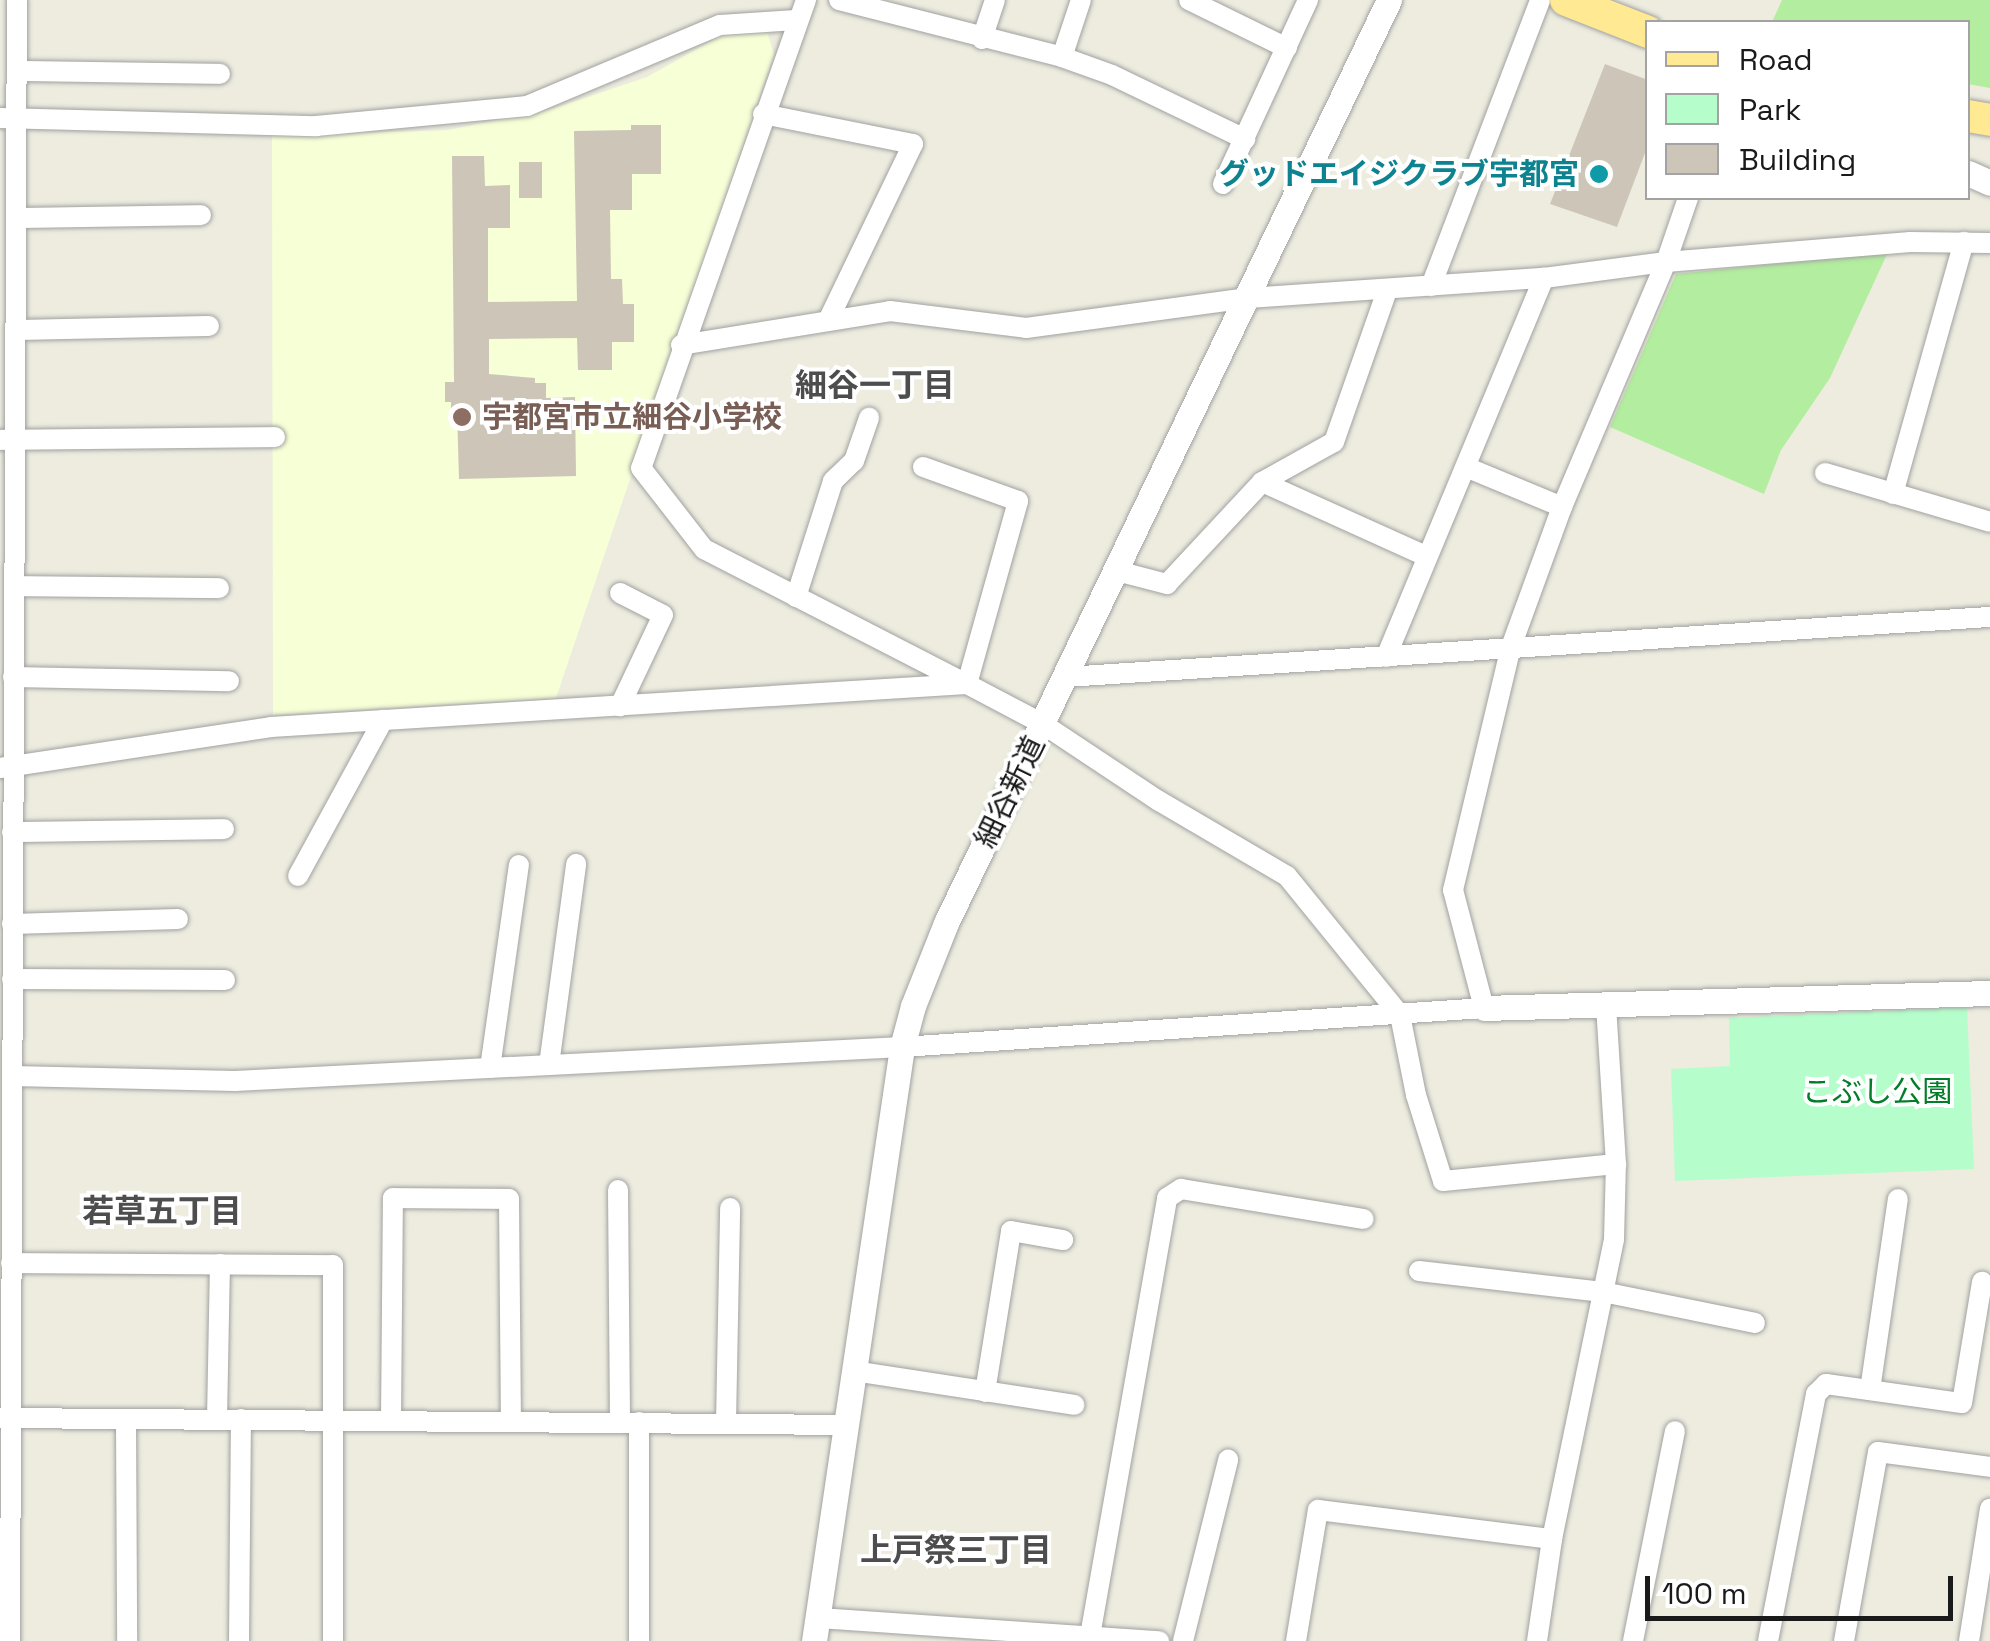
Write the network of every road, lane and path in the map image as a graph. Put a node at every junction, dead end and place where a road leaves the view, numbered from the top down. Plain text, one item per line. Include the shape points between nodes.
1 (17, 0) edge
2 (806, 0) edge
3 (839, 0) edge
4 (995, 0) edge
5 (1081, 0) edge
6 (1189, 0) edge
7 (1308, 0) edge
8 (1389, 0) edge
9 (1540, 0) edge
10 (1566, 0) edge
11 (1603, 7) edge
12 (796, 20) junction
13 (1645, 30) edge
14 (982, 39) junction
15 (1287, 48) junction
16 (1062, 57) junction
17 (17, 71) junction
18 (220, 74) dead end
19 (763, 114) junction
20 (8, 118) edge
21 (1245, 139) junction
22 (1224, 184) dead end
23 (1687, 200) edge
24 (201, 215) dead end
25 (16, 218) junction
26 (8, 240) edge
27 (1964, 242) junction
28 (1990, 242) edge
29 (1666, 262) junction
30 (1544, 278) junction
31 (1431, 286) junction
32 (1387, 291) junction
33 (1248, 298) junction
34 (828, 321) junction
35 (209, 326) dead end
36 (11, 336) edge
37 (681, 345) junction
38 (869, 418) dead end
39 (275, 437) dead end
40 (8, 440) edge
41 (923, 467) dead end
42 (1466, 468) junction
43 (1825, 473) dead end
44 (1262, 482) junction
45 (1893, 494) junction
46 (1562, 507) junction
47 (1990, 522) edge
48 (1426, 556) junction
49 (1117, 570) junction
50 (14, 586) junction
51 (219, 588) dead end
52 (620, 594) dead end
53 (796, 597) junction
54 (1990, 617) edge
55 (1511, 646) junction
56 (1386, 657) junction
57 (13, 676) junction
58 (1066, 676) junction
59 (229, 681) dead end
60 (967, 684) junction
61 (620, 706) junction
62 (384, 720) junction
63 (1043, 724) junction
64 (6, 768) edge
65 (224, 828) dead end
66 (12, 832) junction
67 (576, 864) dead end
68 (519, 865) dead end
69 (298, 876) dead end
70 (178, 919) dead end
71 (12, 924) junction
72 (12, 980) junction
73 (225, 980) dead end
74 (1990, 993) edge
75 (1606, 1004) junction
76 (1484, 1008) junction
77 (1400, 1015) junction
78 (902, 1047) junction
79 (549, 1065) junction
80 (490, 1068) junction
81 (8, 1090) edge
82 (1616, 1164) junction
83 (618, 1190) dead end
84 (1898, 1199) dead end
85 (730, 1208) dead end
86 (1364, 1219) dead end
87 (1063, 1240) dead end
88 (11, 1262) junction
89 (220, 1264) junction
90 (1419, 1271) dead end
91 (1982, 1282) dead end
92 (1603, 1292) junction
93 (1755, 1323) dead end
94 (853, 1371) junction
95 (1870, 1390) junction
96 (985, 1392) junction
97 (1074, 1406) dead end
98 (5, 1418) edge
99 (126, 1419) junction
100 (217, 1419) junction
101 (241, 1419) junction
102 (335, 1419) junction
103 (391, 1420) junction
104 (511, 1420) junction
105 (629, 1422) junction
106 (726, 1423) junction
107 (844, 1426) junction
108 (1675, 1431) dead end
109 (1228, 1460) dead end
110 (1990, 1467) edge
111 (1990, 1509) edge
112 (1552, 1539) junction
113 (816, 1630) edge
114 (1090, 1636) junction
115 (10, 1641) edge
116 (127, 1641) edge
117 (240, 1641) edge
118 (332, 1641) edge
119 (639, 1641) edge
120 (1159, 1641) edge
121 (1183, 1641) edge
122 (1296, 1641) edge
123 (1536, 1641) edge
124 (1633, 1641) edge
125 (1768, 1641) edge
126 (1844, 1641) edge
127 (1969, 1641) edge

1 - 17 street
2 - 12 street
3 - 14 street
4 - 14 street
5 - 16 street
6 - 15 street
7 - 15 street
8 - 33 street, 細谷新道
9 - 31 street
10 - 11 main road
11 - 13 main road
12 - 19 street
12 - 20 street via 720,25 528,106 316,126
14 - 16 street
15 - 21 street
16 - 21 street
17 - 18 street
17 - 20 street
19 - 34 street via 913,144
19 - 37 street
20 - 25 street
21 - 22 street
23 - 29 street
24 - 25 street
25 - 26 street
26 - 36 street
27 - 28 street
27 - 29 street
27 - 45 street
29 - 30 street
29 - 46 street
30 - 31 street
30 - 42 street
31 - 32 street
32 - 33 street
32 - 44 street via 1334,442
33 - 34 street via 1026,328 890,310
33 - 49 street, 細谷新道
34 - 37 street
35 - 36 street
36 - 40 street
37 - 53 street via 641,468 704,549
38 - 53 street via 854,460 833,482
39 - 40 street
40 - 50 street
41 - 60 street via 1018,501
42 - 46 street
42 - 48 street
43 - 45 street
44 - 48 street
44 - 49 street via 1167,584
45 - 47 street
46 - 55 street
48 - 56 street
49 - 58 street, 細谷新道
50 - 51 street
50 - 57 street
52 - 61 street via 663,614
53 - 60 street
54 - 55 street
55 - 56 street
55 - 76 street via 1454,890
56 - 58 street
57 - 59 street
57 - 64 street
58 - 63 street, 細谷新道
60 - 61 street
60 - 63 street
61 - 62 street
62 - 64 street via 271,727
62 - 69 street
63 - 77 street via 1287,876
63 - 78 street, 細谷新道 via 928,964
64 - 66 street
65 - 66 street
66 - 71 street
67 - 79 street
68 - 80 street
70 - 71 street
71 - 72 street
72 - 73 street
72 - 81 street
74 - 75 street
75 - 76 street
75 - 82 street
76 - 77 street
77 - 78 street
77 - 82 street via 1443,1181
78 - 79 street
78 - 94 street, 細谷新道
79 - 80 street
80 - 81 street
81 - 88 street
82 - 92 street via 1614,1238
83 - 105 street
84 - 95 street
85 - 106 street
86 - 114 street via 1181,1190 1168,1198
87 - 96 street via 1012,1230
88 - 89 street
88 - 98 street
89 - 100 street
89 - 102 street via 333,1265
90 - 92 street
91 - 95 street via 1962,1403
92 - 93 street
92 - 112 street
94 - 96 street
94 - 107 street, 細谷新道
95 - 125 street via 1826,1384 1816,1394
96 - 97 street
98 - 99 street
98 - 115 street
99 - 100 street
99 - 116 street
100 - 101 street
101 - 102 street
101 - 117 street
102 - 103 street
102 - 118 street
103 - 104 street
103 - 104 street via 393,1198 509,1199
104 - 105 street
105 - 106 street
105 - 119 street
106 - 107 street
107 - 113 street, 細谷新道
108 - 124 street
109 - 121 street
110 - 126 street via 1878,1452
111 - 127 street
112 - 122 street via 1318,1510
112 - 123 street
113 - 114 street
114 - 120 street

